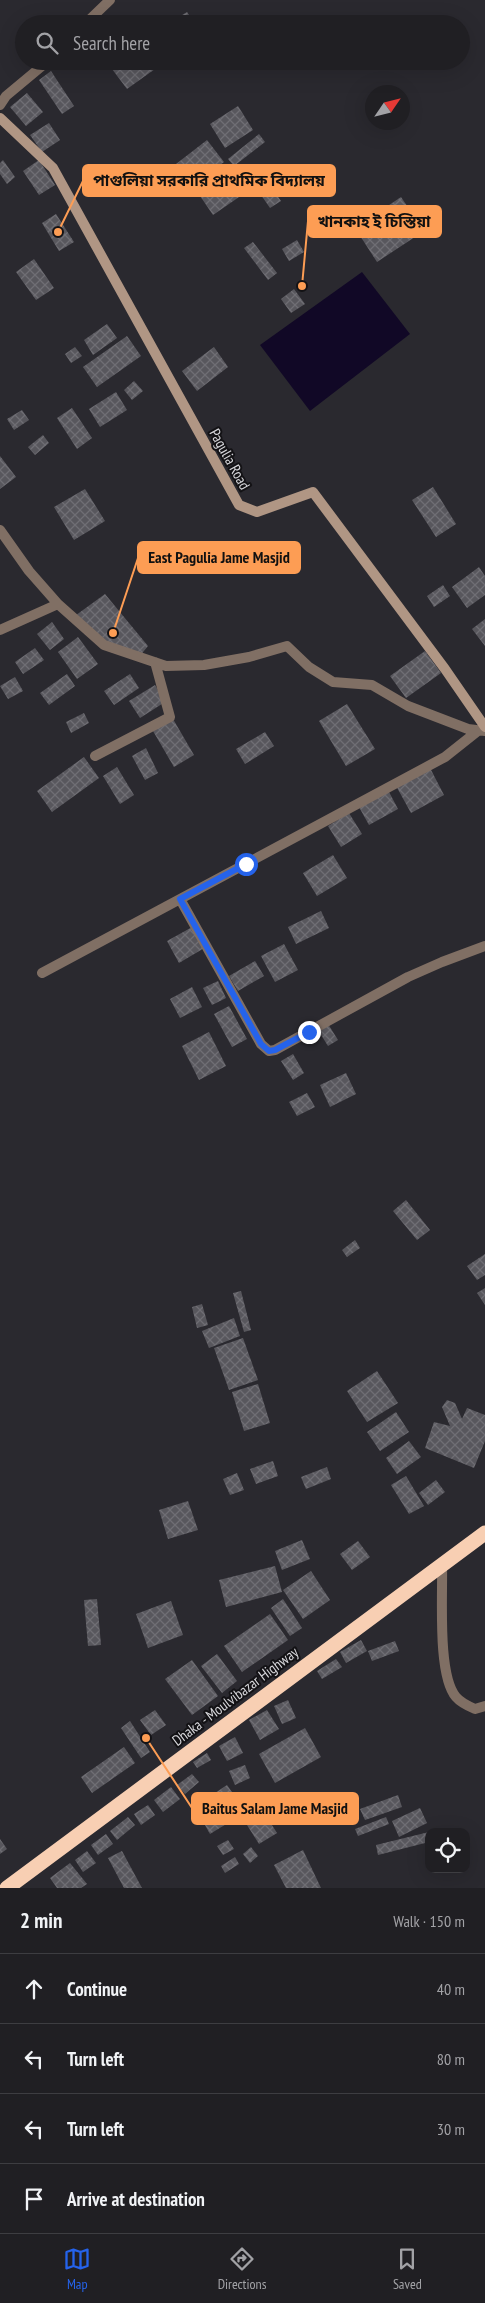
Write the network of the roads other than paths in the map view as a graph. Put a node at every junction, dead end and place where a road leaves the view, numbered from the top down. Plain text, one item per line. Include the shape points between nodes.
1 (110, 0) edge
2 (94, 15) edge
3 (37, 70) edge
4 (0, 105) edge
5 (0, 118) edge
6 (0, 530) edge
7 (58, 604) junction
8 (0, 630) edge
9 (155, 662) junction
10 (483, 729) edge
11 (95, 756) dead end
12 (180, 899) junction
13 (485, 946) edge
14 (42, 973) dead end
15 (485, 1533) edge
16 (442, 1564) junction
17 (485, 1706) edge
18 (12, 1887) edge

1 - 2 street
3 - 4 street
5 - 10 street, Pagulia Road via 53,168 239,505 257,512 313,492 445,669
6 - 7 street
7 - 8 street
7 - 9 street via 104,645
9 - 10 street via 166,666 204,665 287,646 309,667 334,682 372,685 408,706 468,729
9 - 11 street via 170,717
10 - 12 street via 445,757
12 - 13 street via 261,1044 269,1051 408,977
12 - 14 street
15 - 16 highway, Dhaka - Moulvibazar Highway
16 - 17 street via 444,1659 448,1681 455,1696 463,1703 475,1710
16 - 18 highway, Dhaka - Moulvibazar Highway

